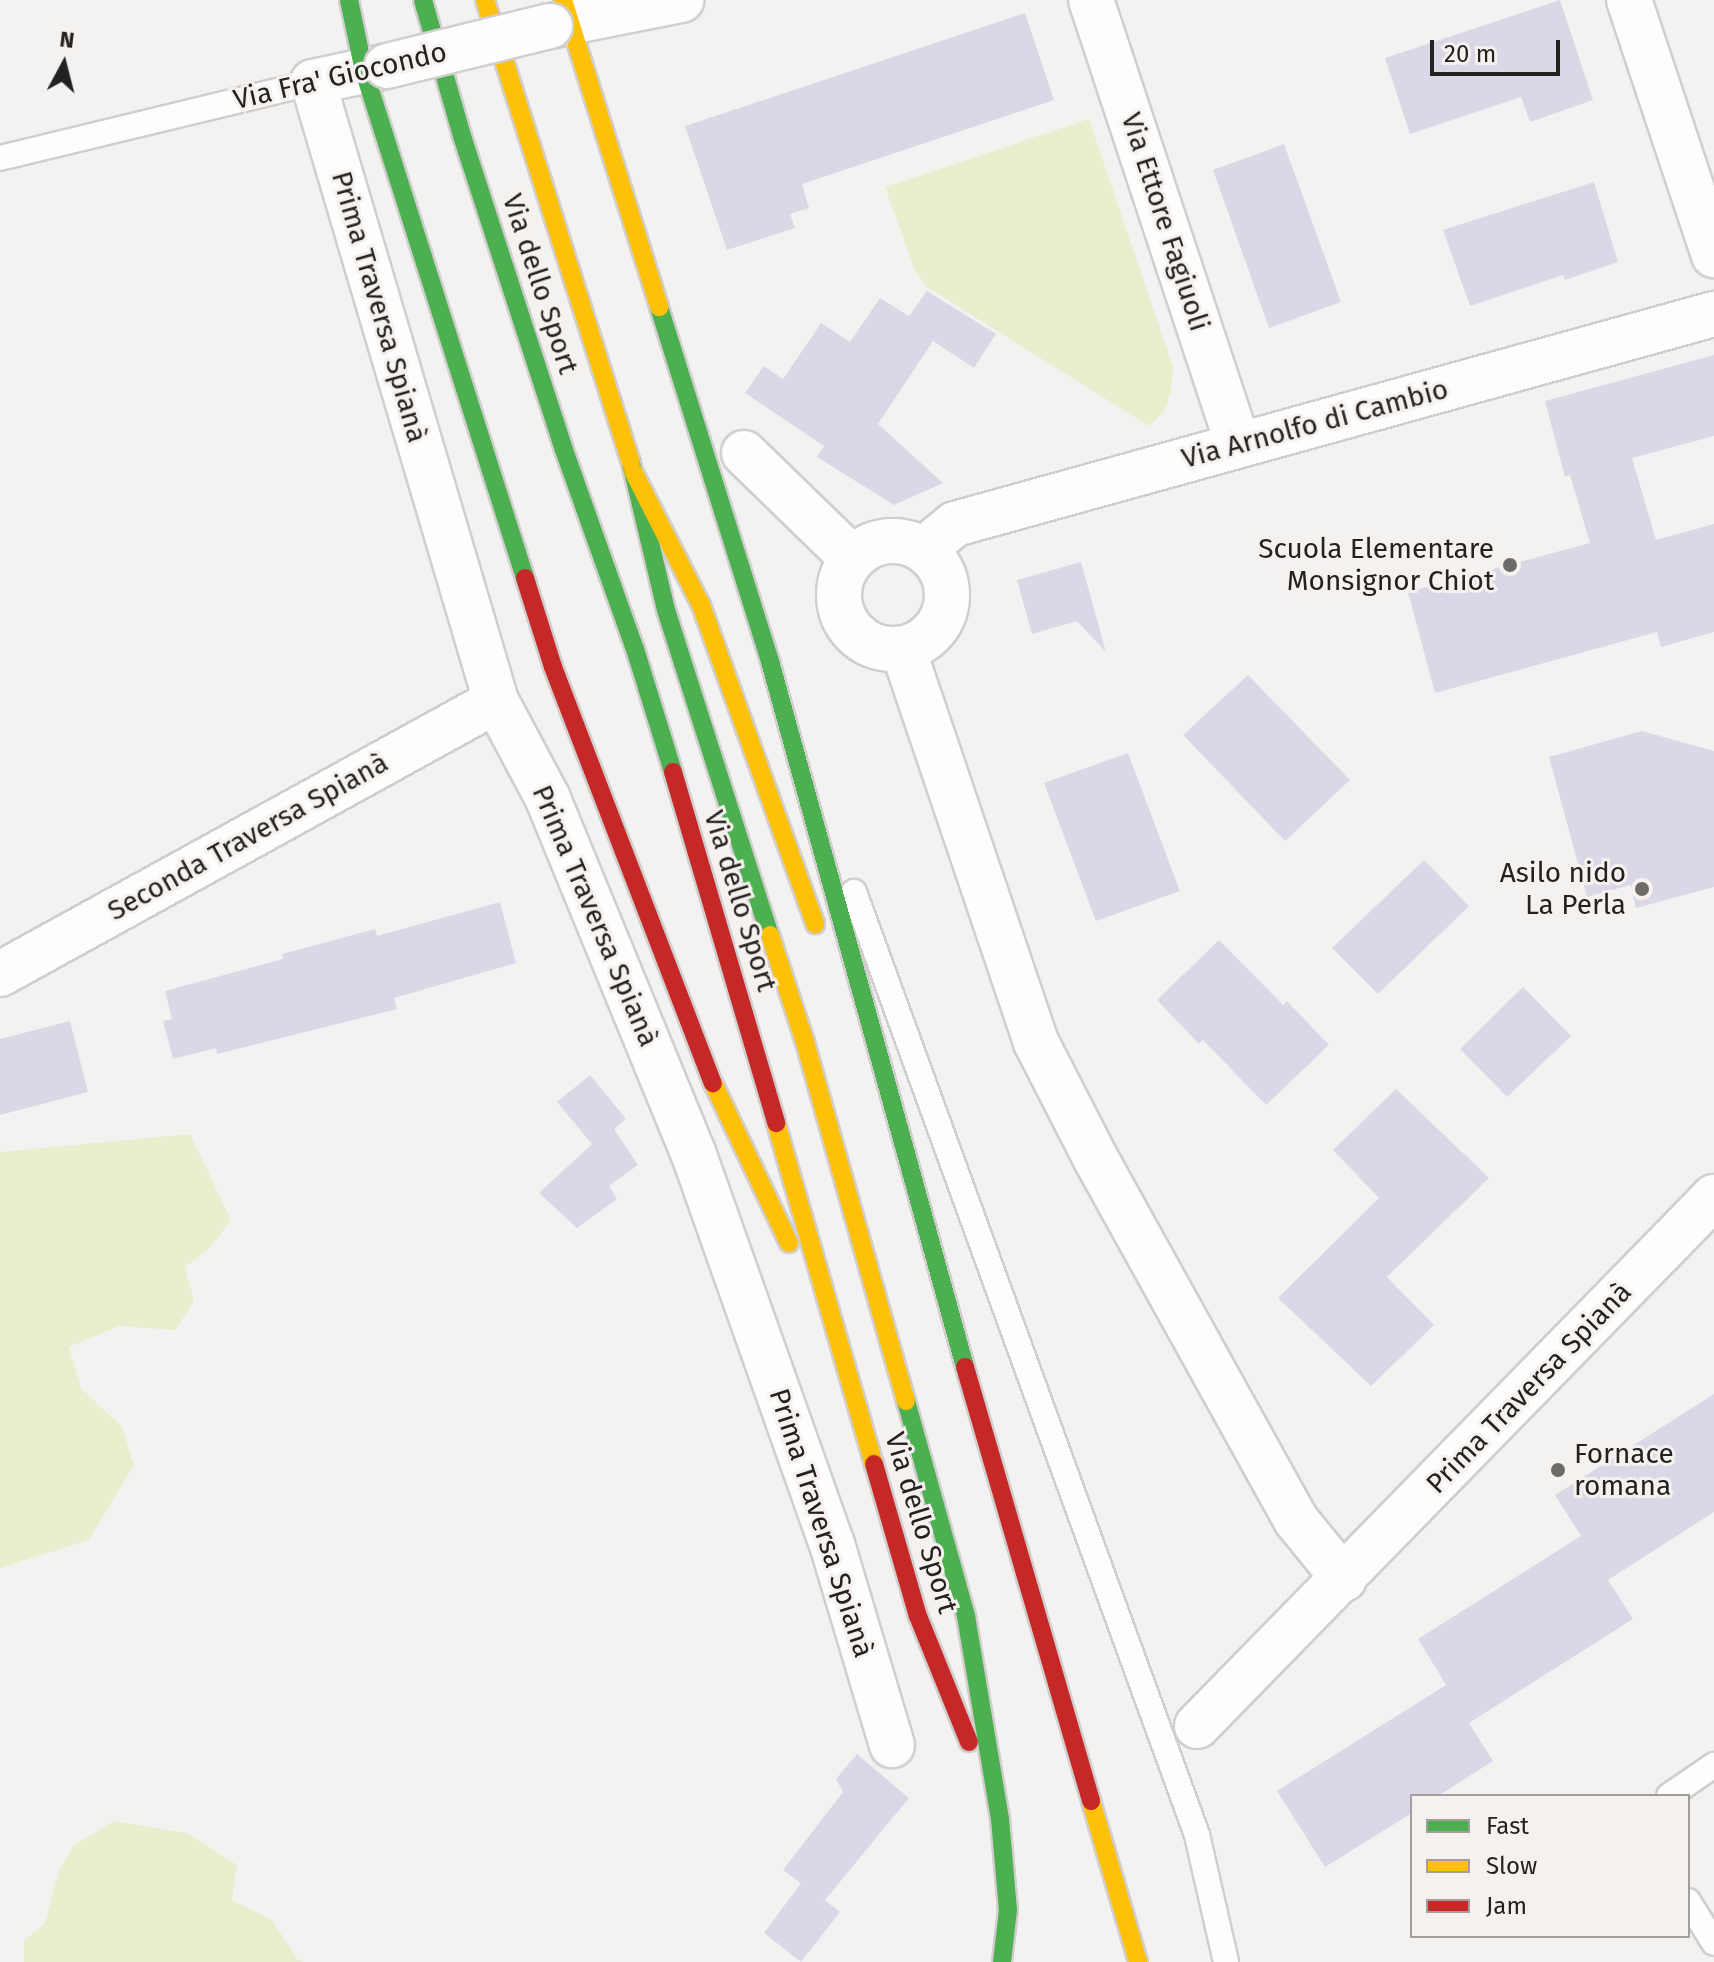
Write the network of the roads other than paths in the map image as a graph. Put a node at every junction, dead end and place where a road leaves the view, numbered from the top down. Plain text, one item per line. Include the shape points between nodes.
1 (349, 0) edge
2 (423, 0) edge
3 (485, 0) edge
4 (681, 0) edge
5 (1091, 0) edge
6 (1629, 0) edge
7 (561, 16) edge
8 (375, 69) junction
9 (313, 82) junction
10 (0, 158) edge
11 (1714, 255) edge
12 (1714, 314) edge
13 (1238, 444) junction
14 (744, 453) dead end
15 (633, 471) junction
16 (923, 550) junction
17 (852, 558) junction
18 (903, 649) junction
19 (771, 665) junction
20 (496, 701) junction
21 (822, 945) dead end
22 (0, 974) edge
23 (853, 1034) dead end
24 (1714, 1197) edge
25 (937, 1270) junction
26 (838, 1342) junction
27 (1344, 1579) junction
28 (1197, 1726) dead end
29 (892, 1745) dead end
30 (1714, 1765) edge
31 (1672, 1794) edge
32 (1000, 1819) junction
33 (1690, 1904) edge
34 (1714, 1943) edge
35 (1002, 1962) edge
36 (1138, 1962) edge
37 (1226, 1962) edge

1 - 8 main road
2 - 26 main road, Via dello Sport via 471,166 635,649
3 - 15 main road, Via dello Sport
4 - 7 street, Via Fra' Giocondo
5 - 13 street, Via Ettore Fagiuoli
6 - 11 street
7 - 8 street, Via Fra' Giocondo, bridge
7 - 19 main road
8 - 9 street, Via Fra' Giocondo
8 - 26 main road via 553,667 721,1105
9 - 10 lane, Via Fra' Giocondo
9 - 20 street, Prima Traversa Spianà
12 - 13 street, Via Arnolfo di Cambio
13 - 16 street, Via Arnolfo di Cambio via 955,524
14 - 17 street
15 - 21 main road via 701,605
15 - 32 main road, Via dello Sport via 666,610 805,1042 966,1616
16 - 17 street via 894,541
16 - 18 street via 937,563 948,597 935,630
17 - 18 street via 839,589 845,622 870,645
18 - 27 street via 1036,1042 1296,1520
19 - 25 main road
19 - 37 lane via 1197,1835
20 - 22 street, Seconda Traversa Spianà
20 - 29 street, Prima Traversa Spianà via 548,799 694,1155 832,1544
23 - 25 main road
24 - 27 street, Prima Traversa Spianà
25 - 36 main road
26 - 32 main road, Via dello Sport via 918,1616
27 - 28 street, Prima Traversa Spianà
30 - 31 lane
32 - 35 main road, Via dello Sport via 1008,1910
33 - 34 lane

